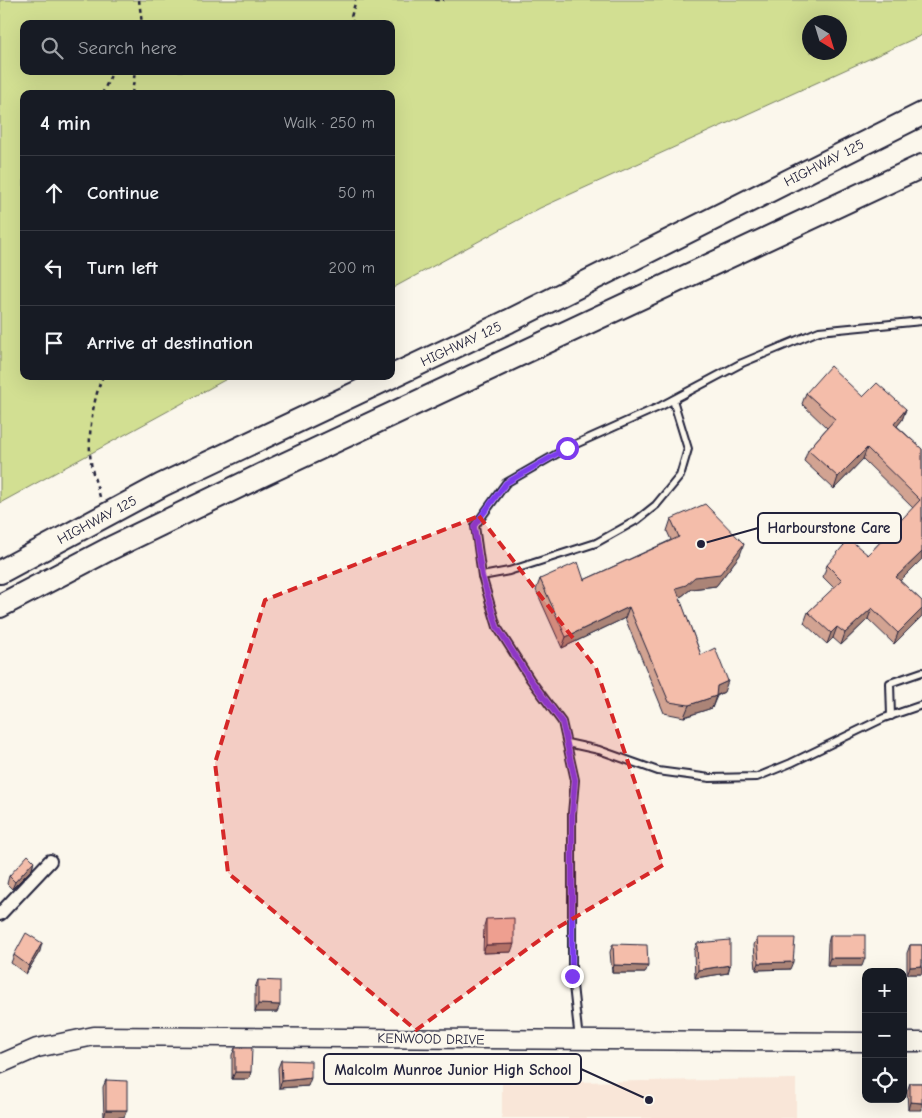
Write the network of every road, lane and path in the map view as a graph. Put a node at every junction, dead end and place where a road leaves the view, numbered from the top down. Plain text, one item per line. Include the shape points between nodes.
1 (138, 0) edge
2 (356, 0) edge
3 (436, 0) edge
4 (444, 0) edge
5 (141, 20) edge
6 (352, 20) edge
7 (111, 75) edge
8 (134, 75) edge
9 (104, 90) edge
10 (133, 90) edge
11 (922, 114) edge
12 (922, 166) edge
13 (922, 321) edge
14 (395, 376) edge
15 (101, 380) edge
16 (386, 380) edge
17 (673, 400) junction
18 (104, 515) junction
19 (0, 572) edge
20 (482, 576) junction
21 (46, 581) junction
22 (0, 606) edge
23 (0, 612) edge
24 (922, 672) edge
25 (922, 706) edge
26 (891, 716) junction
27 (567, 743) junction
28 (50, 861) dead end
29 (0, 914) edge
30 (579, 1042) junction
31 (862, 1042) edge
32 (907, 1042) edge
33 (922, 1042) edge
34 (0, 1064) edge

1 - 5 path
2 - 6 path
3 - 4 path
7 - 9 path
8 - 10 path
11 - 14 highway, HIGHWAY 125
12 - 21 highway via 264,474
13 - 17 lane via 819,331 742,363
15 - 18 path via 92,424 90,461
16 - 18 highway, HIGHWAY 125
17 - 20 lane via 567,448 506,483 474,526
17 - 20 lane via 688,449 680,476 656,505 637,520 596,543 509,571
18 - 19 highway, HIGHWAY 125
20 - 27 lane via 497,627 562,722
21 - 22 highway
21 - 23 highway
24 - 26 lane via 890,682
25 - 26 lane
26 - 27 lane via 757,776 710,778 658,771 599,750
27 - 30 lane via 575,780 572,976
28 - 29 street
30 - 31 street, KENWOOD DRIVE
30 - 34 street, KENWOOD DRIVE via 312,1036 94,1036 38,1048
32 - 33 street

